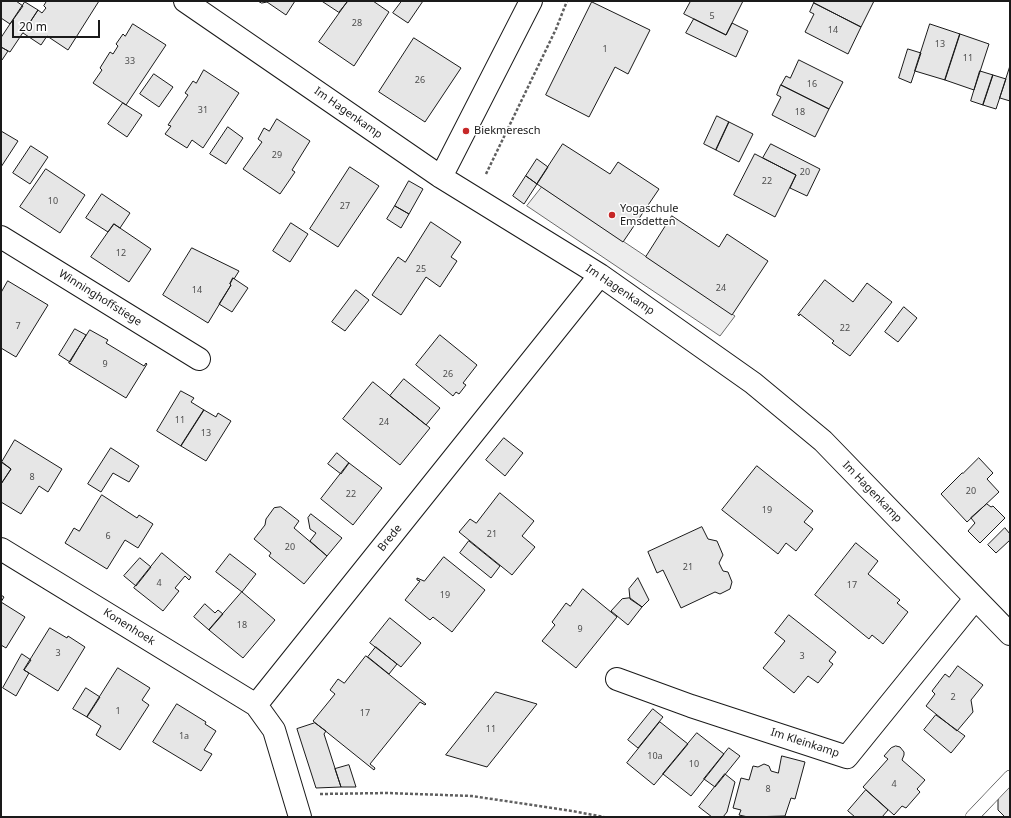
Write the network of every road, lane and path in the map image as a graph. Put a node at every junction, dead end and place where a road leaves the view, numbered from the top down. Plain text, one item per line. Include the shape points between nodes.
1 (185, 1) edge
2 (531, 1) edge
3 (567, 1) edge
4 (441, 177) junction
5 (474, 198) junction
6 (1, 237) edge
7 (600, 275) junction
8 (199, 359) dead end
9 (1, 548) edge
10 (975, 599) junction
11 (1010, 634) edge
12 (616, 678) dead end
13 (256, 705) junction
14 (1010, 777) edge
15 (297, 808) edge
16 (604, 817) edge
17 (972, 817) edge

1 - 4 street, Im Hagenkamp
2 - 4 street
3 - 5 path via 556,29
4 - 5 street, Im Hagenkamp
5 - 7 street, Im Hagenkamp
6 - 8 street, Winninghoffstiege
7 - 10 street, Im Hagenkamp via 753,383 824,441
7 - 13 street, Brede
9 - 13 street, Konenhoek
10 - 11 street, Im Hagenkamp
10 - 12 street, Im Kleinkamp via 847,757 691,706
13 - 15 street via 274,730
14 - 17 lane
15 - 16 path via 387,793 472,796

